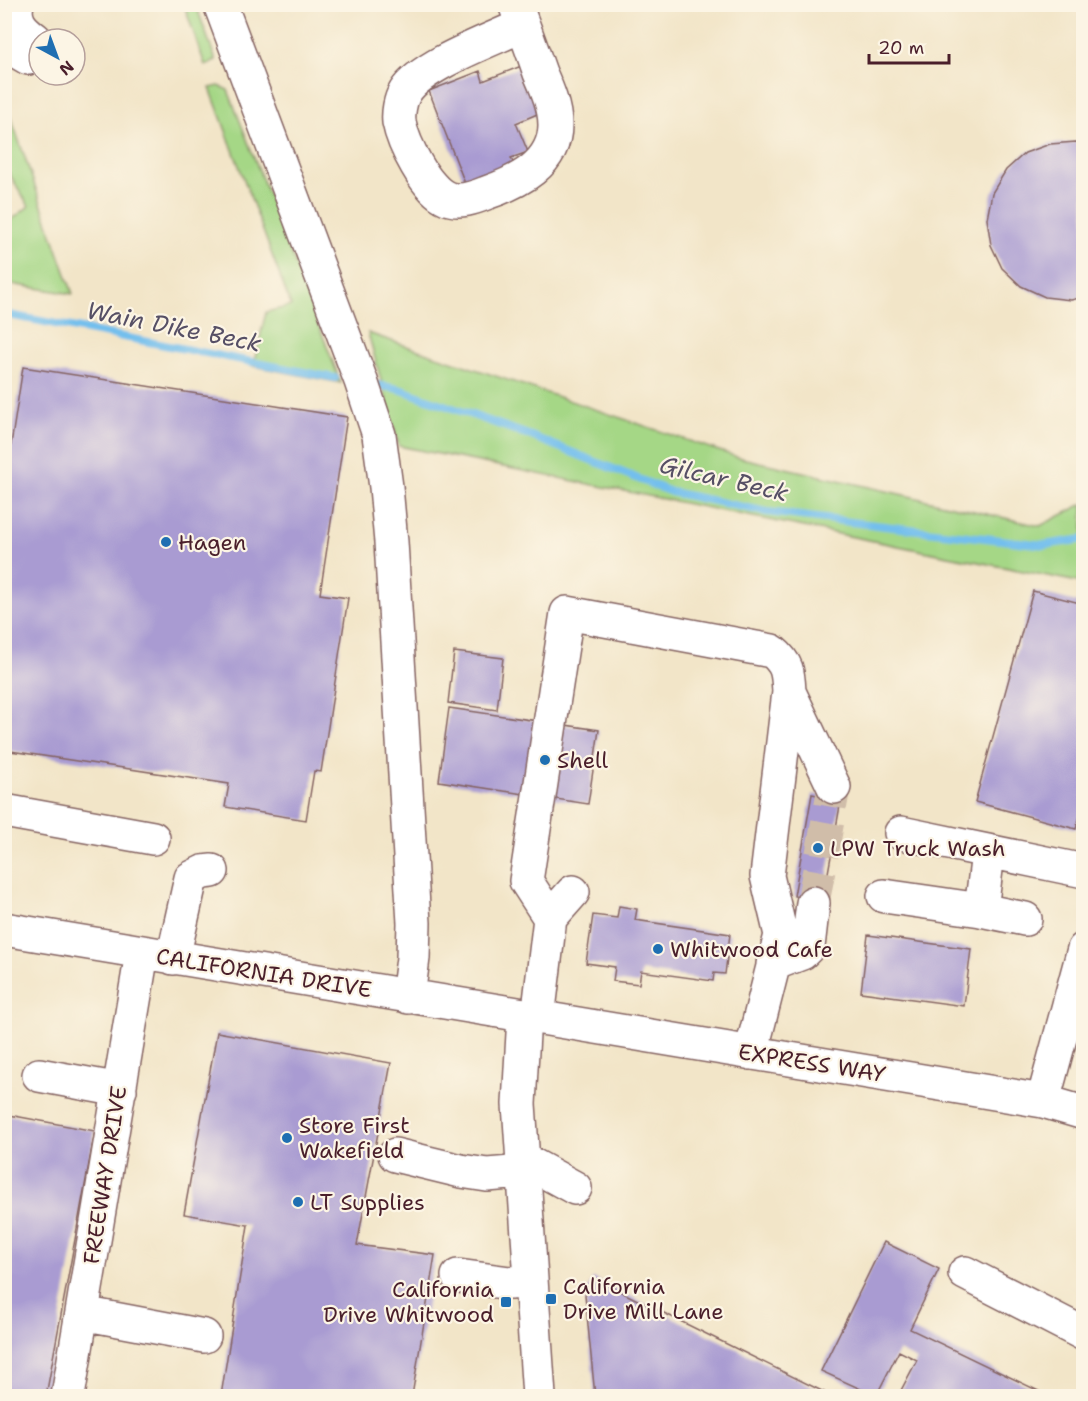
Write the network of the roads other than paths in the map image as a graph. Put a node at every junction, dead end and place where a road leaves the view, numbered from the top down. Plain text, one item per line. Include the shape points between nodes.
1 (17, 4) edge
2 (220, 4) edge
3 (519, 15) edge
4 (22, 49) edge
5 (789, 692) junction
6 (834, 787) tunnel mouth
7 (4, 811) edge
8 (901, 833) dead end
9 (153, 838) dead end
10 (988, 853) junction
11 (212, 871) dead end
12 (1083, 871) edge
13 (573, 892) dead end
14 (884, 896) dead end
15 (813, 903) tunnel mouth
16 (981, 910) junction
17 (550, 918) junction
18 (1026, 919) dead end
19 (4, 929) edge
20 (1083, 949) edge
21 (158, 955) junction
22 (773, 964) junction
23 (408, 997) junction
24 (531, 1017) junction
25 (751, 1053) junction
26 (39, 1075) dead end
27 (120, 1089) junction
28 (1043, 1101) junction
29 (1083, 1113) edge
30 (395, 1155) dead end
31 (523, 1166) junction
32 (575, 1188) dead end
33 (965, 1273) dead end
34 (458, 1276) dead end
35 (531, 1281) junction
36 (82, 1313) junction
37 (1083, 1334) edge
38 (204, 1336) dead end
39 (68, 1396) edge
40 (539, 1396) edge

1 - 4 street via 17,20 24,30
2 - 23 street via 378,435 391,542 414,923
3 - 3 street via 416,79 405,91 399,122 412,156 433,188 446,198 477,197 512,184 548,153 553,140 554,112
5 - 6 street
5 - 17 street via 783,660 772,651 567,613 526,881
5 - 22 street via 767,876 781,935
7 - 9 street
8 - 10 street
10 - 12 street
10 - 16 street
11 - 21 street, FREEWAY DRIVE via 191,878
13 - 17 street
14 - 16 street
15 - 22 street via 808,947
16 - 18 street
17 - 24 street
19 - 21 street, CALIFORNIA DRIVE
20 - 28 street
21 - 23 street, CALIFORNIA DRIVE
21 - 27 street, FREEWAY DRIVE
22 - 25 street
23 - 24 street, CALIFORNIA DRIVE
24 - 25 street, EXPRESS WAY
24 - 31 street via 519,1104
25 - 28 street, EXPRESS WAY
26 - 27 street
27 - 36 street, FREEWAY DRIVE
28 - 29 street, EXPRESS WAY
30 - 31 street via 487,1175
31 - 32 street
31 - 35 street
33 - 37 street
34 - 35 street via 510,1283
35 - 40 street
36 - 38 street
36 - 39 street, FREEWAY DRIVE

